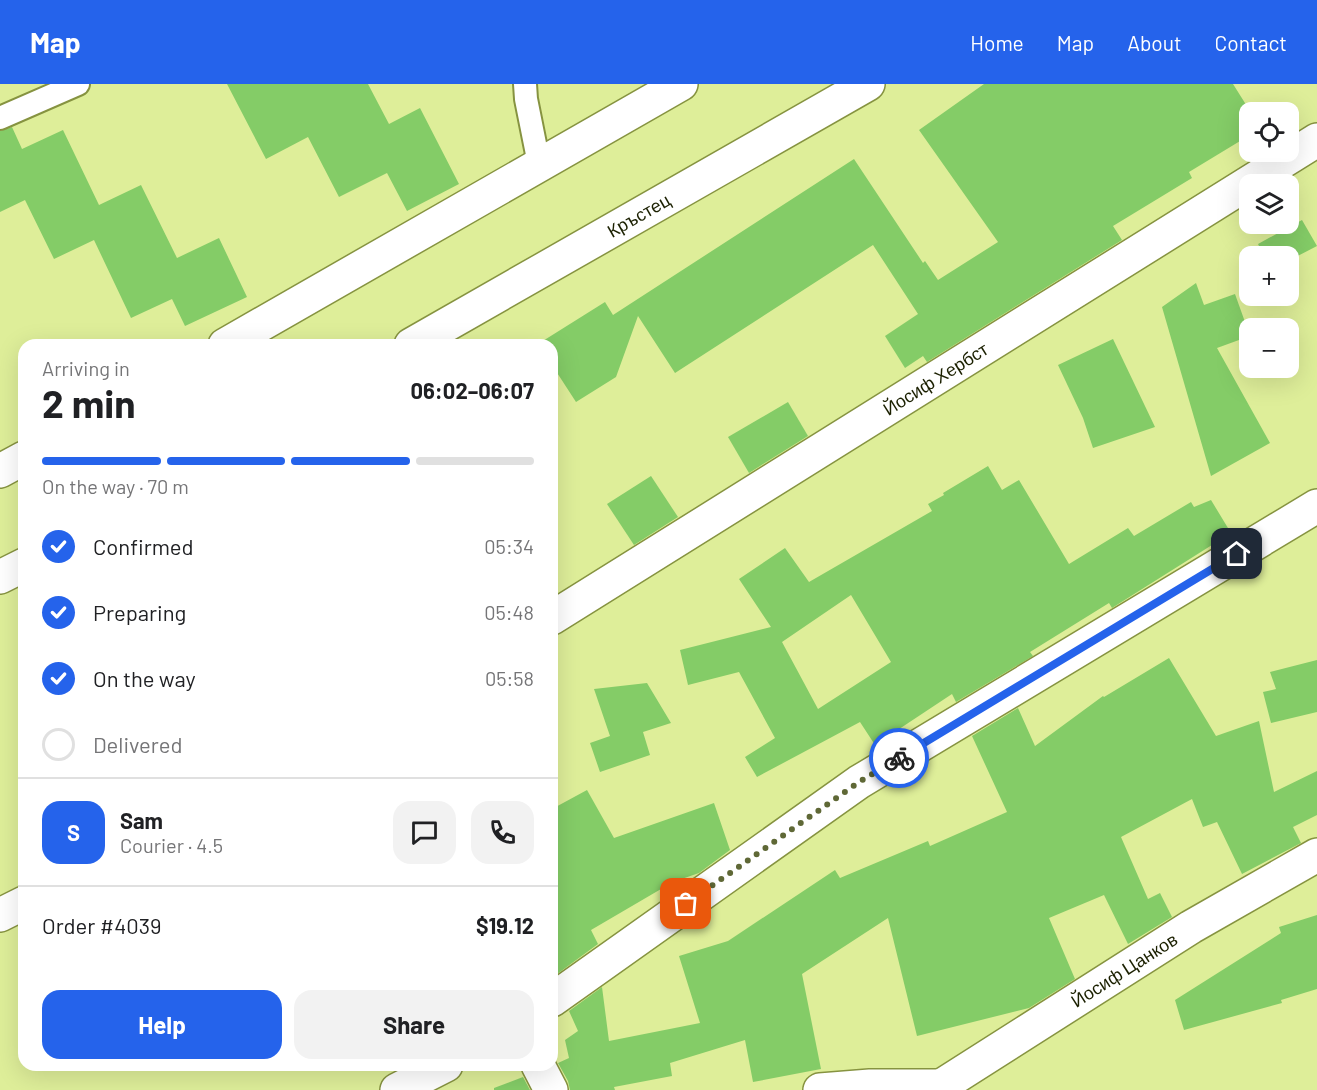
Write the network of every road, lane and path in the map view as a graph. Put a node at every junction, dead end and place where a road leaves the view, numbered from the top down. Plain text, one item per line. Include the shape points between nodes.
1 (78, 84) edge
2 (525, 84) edge
3 (681, 84) edge
4 (868, 84) edge
5 (0, 118) edge
6 (1317, 141) edge
7 (539, 164) junction
8 (235, 339) edge
9 (422, 339) edge
10 (18, 461) edge
11 (0, 471) edge
12 (1317, 506) edge
13 (18, 568) edge
14 (0, 577) edge
15 (558, 614) edge
16 (1317, 855) edge
17 (18, 906) edge
18 (0, 915) edge
19 (558, 996) edge
20 (434, 1071) edge
21 (541, 1071) edge
22 (938, 1088) edge
23 (397, 1090) edge
24 (550, 1090) edge
25 (820, 1090) edge

1 - 5 lane
2 - 7 lane
3 - 7 street
4 - 9 street, Кръстец
6 - 15 street, Йосиф Хербст
7 - 8 street
10 - 11 street
12 - 19 street via 859,782
13 - 14 street
16 - 22 street, Йосиф Цанков via 1191,927
17 - 18 street
20 - 23 street
21 - 24 street
22 - 25 street via 870,1086

